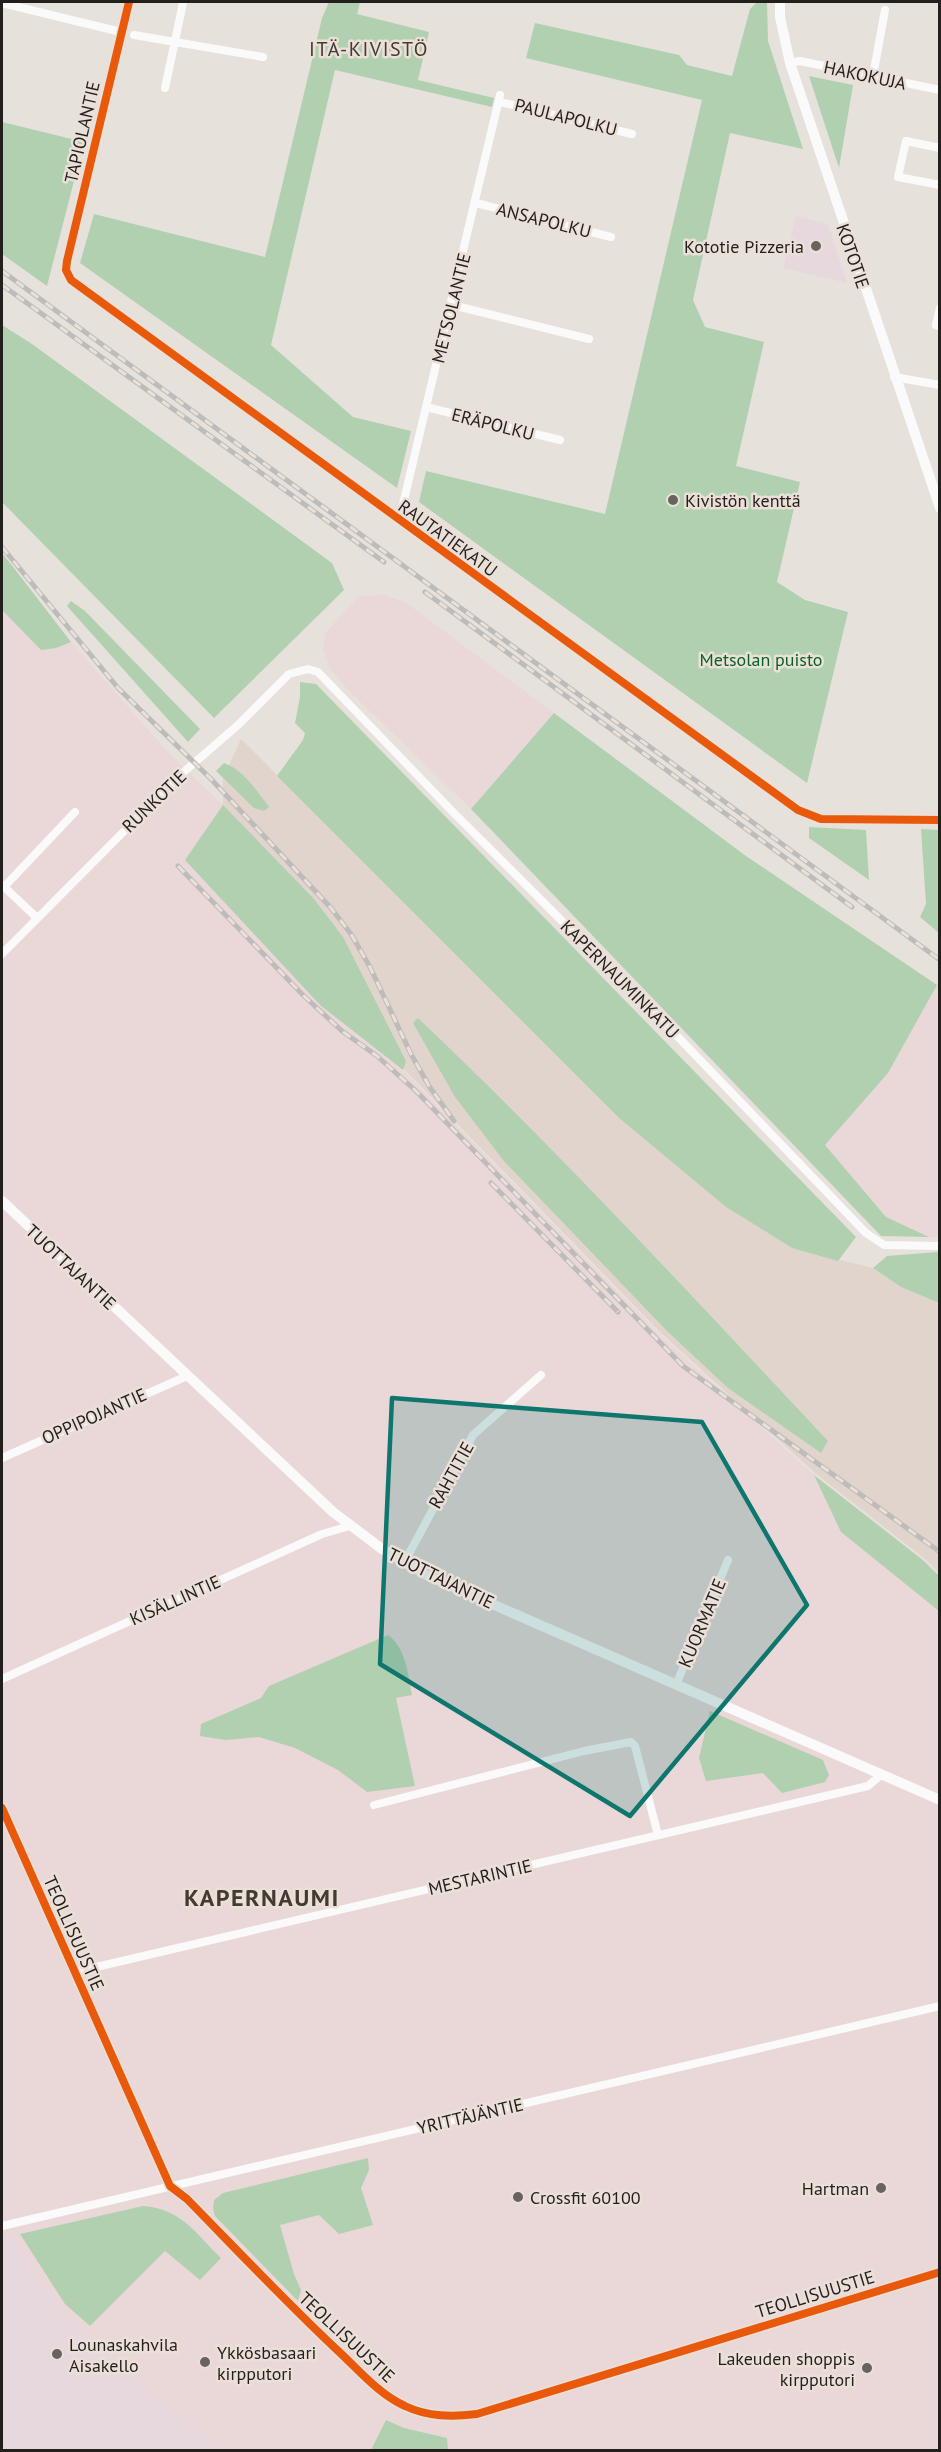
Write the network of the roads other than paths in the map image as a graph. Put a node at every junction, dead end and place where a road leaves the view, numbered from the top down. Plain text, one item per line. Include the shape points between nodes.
1 (129, 2) edge
2 (780, 2) edge
3 (2, 3) edge
4 (183, 3) dead end
5 (885, 10) dead end
6 (121, 32) junction
7 (134, 35) dead end
8 (175, 42) junction
9 (263, 57) dead end
10 (790, 63) junction
11 (873, 76) junction
12 (165, 88) dead end
13 (939, 90) edge
14 (500, 99) joint
15 (632, 134) dead end
16 (939, 148) edge
17 (939, 185) edge
18 (476, 203) junction
19 (611, 237) dead end
20 (66, 270) joint
21 (452, 305) junction
22 (939, 308) edge
23 (939, 326) edge
24 (589, 339) dead end
25 (894, 376) junction
26 (939, 385) edge
27 (426, 407) junction
28 (560, 440) dead end
29 (939, 508) edge
30 (399, 521) junction
31 (318, 672) joint
32 (75, 812) dead end
33 (939, 820) edge
34 (3, 886) edge
35 (36, 917) junction
36 (2, 954) edge
37 (2, 1201) edge
38 (939, 1246) edge
39 (541, 1375) dead end
40 (187, 1376) junction
41 (2, 1458) edge
42 (350, 1526) junction
43 (728, 1560) dead end
44 (404, 1563) junction
45 (2, 1679) edge
46 (676, 1685) junction
47 (882, 1774) junction
48 (939, 1800) edge
49 (374, 1805) dead end
50 (2, 1808) edge
51 (658, 1836) junction
52 (75, 1972) junction
53 (939, 2006) edge
54 (170, 2186) junction
55 (2, 2226) edge
56 (939, 2272) edge

1 - 6 street, TAPIOLANTIE
2 - 10 street, KOTOTIE
3 - 6 street
4 - 8 street
5 - 11 street
6 - 20 street, TAPIOLANTIE
7 - 8 street
8 - 9 street
8 - 12 street
10 - 11 street, HAKOKUJA
10 - 25 street, KOTOTIE
11 - 13 street, HAKOKUJA
14 - 15 street, PAULAPOLKU
14 - 18 street, METSOLANTIE
16 - 17 street via 906,141 898,177
18 - 19 street, ANSAPOLKU
18 - 21 street, METSOLANTIE
20 - 30 street, RAUTATIEKATU via 70,280
21 - 24 street
21 - 27 street, METSOLANTIE
22 - 23 street
25 - 26 street
25 - 29 street, KOTOTIE
27 - 28 street, ERÄPOLKU
27 - 30 street, METSOLANTIE
30 - 33 street, RAUTATIEKATU via 798,810 821,819
31 - 35 street, RUNKOTIE via 308,669 289,674
31 - 38 street, KAPERNAUMINKATU via 866,1233 884,1245
32 - 34 street
34 - 35 street
35 - 36 street, RUNKOTIE
37 - 40 street, TUOTTAJANTIE
39 - 44 street, RAHTITIE via 473,1435
40 - 41 street, OPPIPOJANTIE
40 - 42 street, TUOTTAJANTIE
42 - 44 street, TUOTTAJANTIE
42 - 45 street, KISÄLLINTIE via 322,1534
43 - 46 street, KUORMATIE
44 - 46 street, TUOTTAJANTIE
46 - 47 street, TUOTTAJANTIE
47 - 48 street, TUOTTAJANTIE
47 - 51 street, MESTARINTIE via 868,1786
49 - 51 street via 631,1742
50 - 52 street, TEOLLISUUSTIE
51 - 52 street, MESTARINTIE
52 - 54 street, TEOLLISUUSTIE
53 - 54 street, YRITTÄJÄNTIE
54 - 55 street, YRITTÄJÄNTIE
54 - 56 street, TEOLLISUUSTIE via 381,2391 405,2406 452,2417 477,2414

